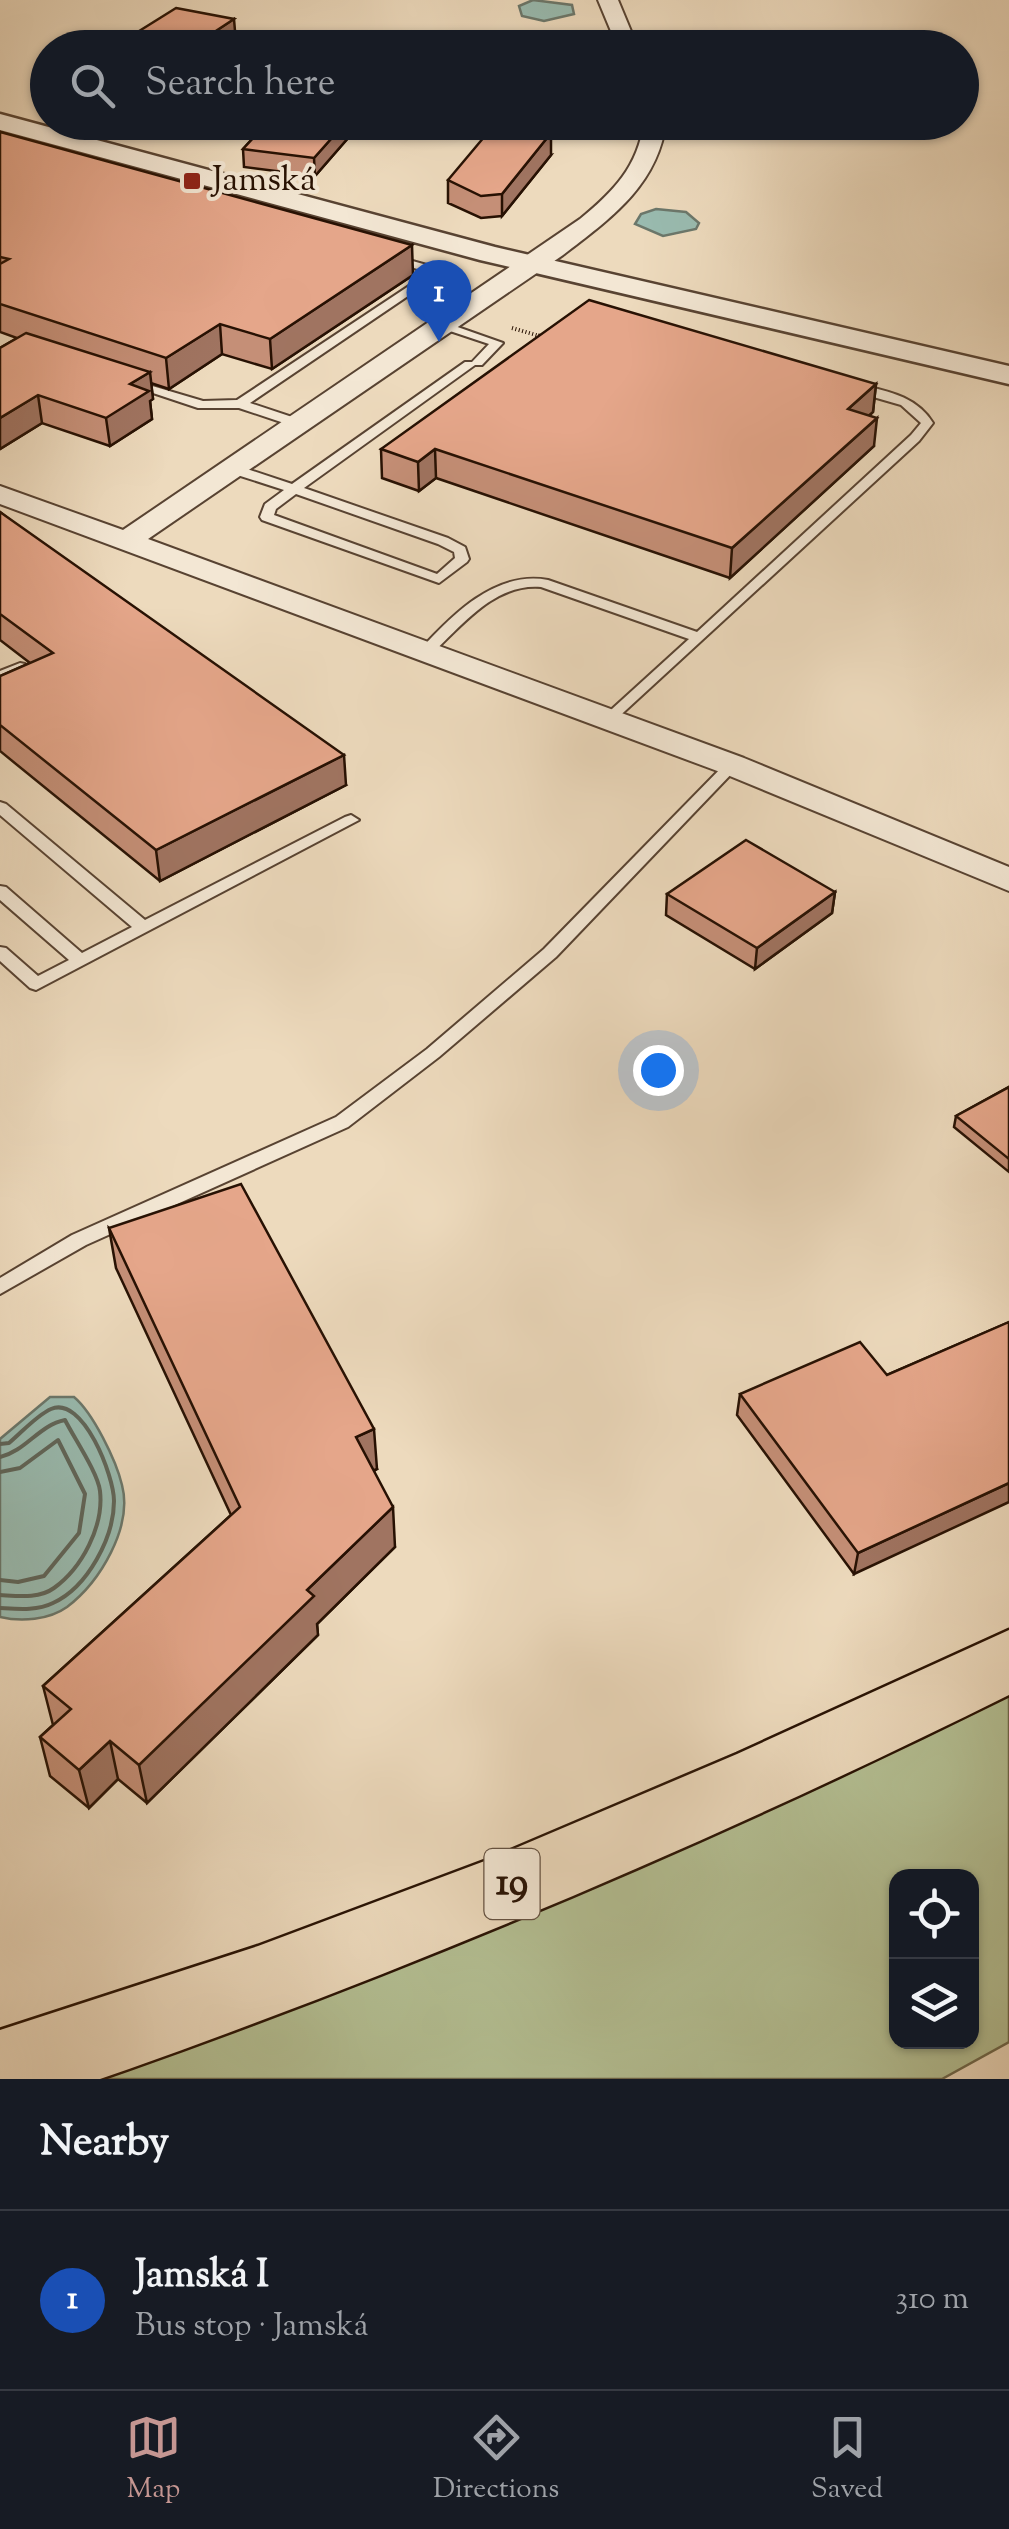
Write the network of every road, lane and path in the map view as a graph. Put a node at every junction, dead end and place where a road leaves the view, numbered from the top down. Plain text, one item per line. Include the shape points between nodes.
1 (608, 0) edge
2 (620, 30) edge
3 (0, 122) edge
4 (30, 131) edge
5 (62, 140) edge
6 (652, 140) edge
7 (386, 256) edge
8 (536, 265) junction
9 (445, 326) junction
10 (510, 328) dead end
11 (539, 336) junction
12 (558, 342) edge
13 (523, 348) edge
14 (1009, 374) edge
15 (111, 378) edge
16 (831, 380) edge
17 (240, 404) junction
18 (300, 424) junction
19 (233, 469) junction
20 (294, 489) junction
21 (0, 494) edge
22 (126, 541) junction
23 (699, 638) junction
24 (425, 652) junction
25 (20, 667) edge
26 (0, 676) edge
27 (608, 719) junction
28 (732, 765) junction
29 (0, 807) edge
30 (351, 820) dead end
31 (1009, 880) edge
32 (0, 891) edge
33 (144, 928) junction
34 (0, 952) edge
35 (81, 961) junction
36 (0, 1288) edge
37 (1009, 1661) edge
38 (0, 2071) edge

1 - 2 street
3 - 4 street
5 - 8 street
6 - 8 street via 643,168 613,204
7 - 17 lane via 424,266 430,276
8 - 9 street
8 - 14 street
9 - 18 street
9 - 20 lane via 498,344
10 - 11 path
11 - 12 path
11 - 13 path
15 - 17 lane via 202,405
16 - 23 lane via 904,402 927,422
17 - 18 lane
18 - 19 street
19 - 20 lane
19 - 22 street
20 - 20 lane via 267,517 439,579 462,559 460,550 443,541
21 - 22 street
22 - 24 street
23 - 24 lane via 522,580 500,588
23 - 27 lane
24 - 27 street
25 - 26 lane
27 - 28 street
28 - 31 street
28 - 36 lane via 550,953 342,1122 79,1240
29 - 33 lane
30 - 33 lane
32 - 35 lane
33 - 35 lane
34 - 35 lane via 36,984
37 - 38 main road, 19 via 601,1849 357,1946

